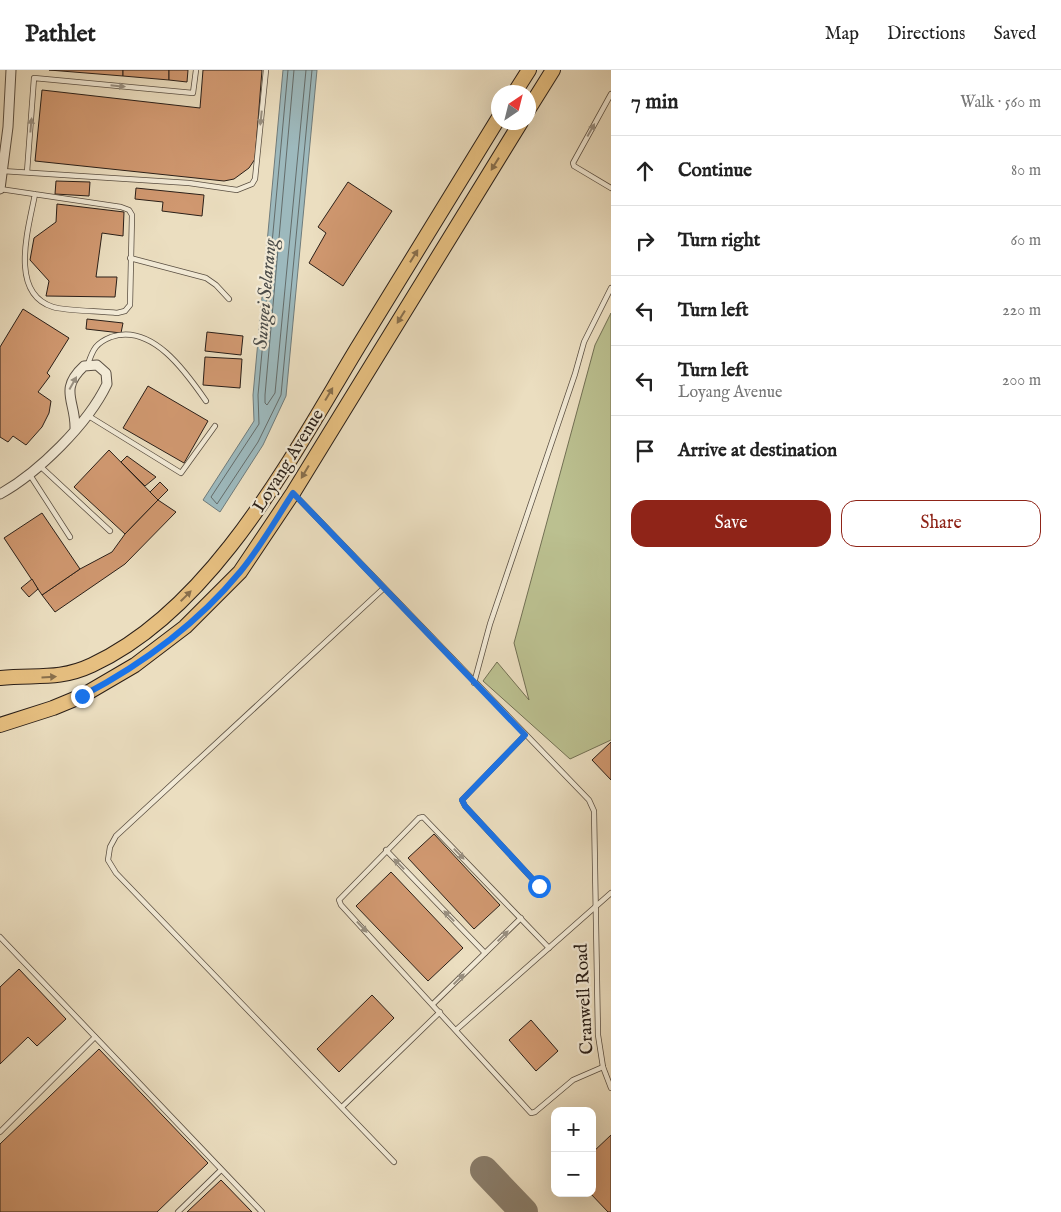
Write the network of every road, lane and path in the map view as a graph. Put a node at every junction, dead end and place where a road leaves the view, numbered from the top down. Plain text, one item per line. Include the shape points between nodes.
1 (11, 70) edge
2 (196, 70) edge
3 (266, 70) edge
4 (529, 70) edge
5 (553, 70) edge
6 (519, 85) edge
7 (611, 94) edge
8 (536, 97) edge
9 (491, 130) edge
10 (516, 130) edge
11 (2, 171) junction
12 (27, 172) junction
13 (611, 188) edge
14 (0, 189) edge
15 (34, 194) junction
16 (130, 258) junction
17 (611, 288) edge
18 (229, 298) dead end
19 (88, 364) junction
20 (206, 401) dead end
21 (86, 414) junction
22 (215, 426) dead end
23 (75, 429) junction
24 (40, 466) junction
25 (30, 475) junction
26 (293, 493) junction
27 (0, 494) edge
28 (110, 531) dead end
29 (70, 537) dead end
30 (384, 588) junction
31 (0, 678) edge
32 (474, 683) junction
33 (0, 725) edge
34 (525, 735) junction
35 (386, 850) junction
36 (539, 886) dead end
37 (611, 893) edge
38 (595, 907) junction
39 (522, 918) junction
40 (0, 937) edge
41 (549, 948) junction
42 (485, 953) junction
43 (433, 1004) junction
44 (440, 1012) junction
45 (456, 1030) junction
46 (95, 1037) junction
47 (603, 1067) junction
48 (611, 1088) edge
49 (342, 1107) junction
50 (0, 1132) edge
51 (394, 1162) dead end
52 (221, 1170) junction
53 (178, 1212) edge
54 (262, 1212) edge

1 - 11 street
12 -> 2 lane via 34,78 193,93
3 -> 12 lane via 255,179 252,184 238,190 189,183
4 - 6 main road
5 - 8 main road
13 -> 7 lane via 573,163
31 -> 9 main road, Loyang Avenue via 60,676 92,666 132,643 187,597 237,539 301,441
10 -> 26 main road, Loyang Avenue
11 - 12 lane
11 - 14 street
14 - 15 lane
15 - 16 lane via 129,210 132,215
15 - 16 lane via 24,259 29,288 41,301 53,307 125,311 130,305
16 - 18 lane via 206,278
17 - 32 lane via 584,342 490,624
19 - 20 lane via 94,347 102,340 122,334 149,340 192,382
19 - 21 street via 102,368 108,379
23 -> 19 street via 76,417 68,390
21 - 22 lane via 181,473
21 - 23 street
23 - 24 street
24 - 25 street
24 - 28 lane
25 - 27 street
25 - 29 lane
26 - 30 lane, Cranwell Road
26 - 33 main road, Loyang Avenue via 240,572 162,646 82,696
30 - 32 lane, Cranwell Road
30 - 49 lane via 116,836 108,860 116,873
32 - 34 lane, Cranwell Road
34 - 36 lane via 462,800
34 - 38 lane, Cranwell Road via 589,800 594,811
35 -> 39 lane via 419,818 423,818
42 -> 35 lane
35 -> 43 lane via 341,895 339,902
37 - 38 lane
38 - 41 lane
38 - 47 lane, Cranwell Road via 598,1035
39 - 41 lane
42 -> 39 lane
40 - 46 lane
41 - 45 lane
43 -> 42 lane
43 - 44 lane
44 - 45 lane
44 - 49 lane
45 - 47 lane via 533,1113 573,1080
46 - 50 lane
46 - 52 lane
47 - 48 lane, Cranwell Road
49 - 51 lane
52 - 53 lane
52 - 54 lane

